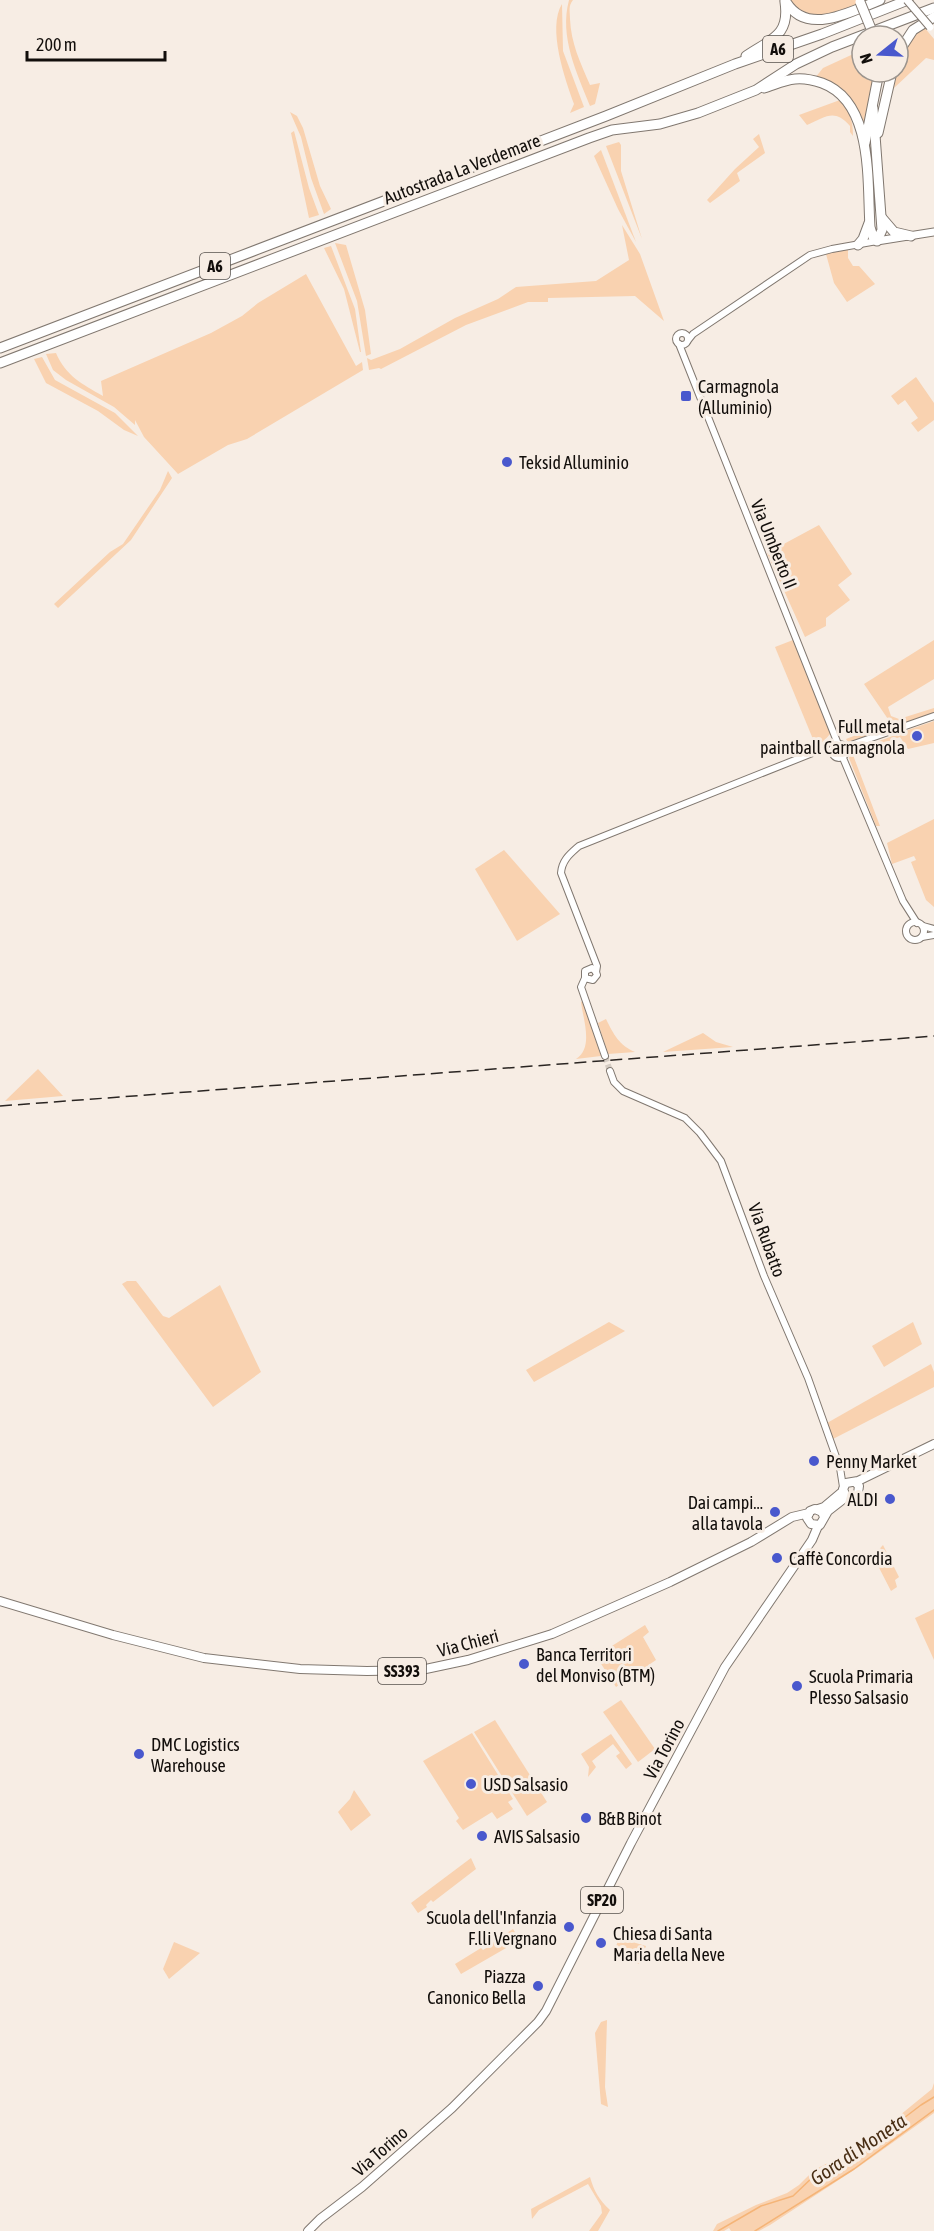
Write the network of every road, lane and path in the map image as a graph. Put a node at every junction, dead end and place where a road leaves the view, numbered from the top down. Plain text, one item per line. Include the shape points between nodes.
1 (785, 0) edge
2 (880, 0) edge
3 (908, 0) edge
4 (860, 1) edge
5 (934, 8) edge
6 (934, 17) edge
7 (869, 24) edge
8 (932, 30) edge
9 (910, 34) edge
10 (735, 64) junction
11 (877, 84) edge
12 (889, 84) edge
13 (756, 90) junction
14 (873, 108) junction
15 (876, 141) junction
16 (865, 143) junction
17 (881, 216) junction
18 (870, 221) junction
19 (934, 232) edge
20 (911, 236) junction
21 (877, 241) junction
22 (858, 244) junction
23 (0, 348) edge
24 (0, 363) edge
25 (934, 717) edge
26 (843, 749) junction
27 (832, 751) junction
28 (903, 901) junction
29 (920, 924) junction
30 (909, 925) junction
31 (934, 929) edge
32 (934, 935) edge
33 (922, 937) junction
34 (605, 1056) tunnel mouth
35 (610, 1071) tunnel mouth
36 (934, 1446) edge
37 (840, 1468) junction
38 (855, 1484) junction
39 (844, 1491) junction
40 (818, 1509) junction
41 (824, 1517) junction
42 (811, 1521) junction
43 (0, 1601) edge
44 (310, 2231) edge

1 - 2 highway via 798,15 821,21
1 - 10 highway via 784,27
3 - 8 main road, bridge
3 - 10 highway, A6
4 - 7 highway, bridge
5 - 13 highway, Autostrada La Verdemare / A6 via 832,47
6 - 9 highway
10 - 23 highway, Autostrada La Verdemare / A6
11 - 14 highway
12 - 15 highway
13 - 16 highway via 796,79 826,85 853,110
13 - 24 highway, Autostrada La Verdemare / A6 via 670,122 612,130 589,138
14 - 15 highway
14 - 16 highway
15 - 17 highway
16 - 18 highway
17 - 20 highway via 894,232
17 - 21 highway via 882,233
18 - 21 highway
18 - 22 highway
19 - 20 main road
20 - 21 main road
21 - 22 street
22 - 26 street, Via Umberto II via 810,255 686,339 683,355
25 - 26 street
26 - 27 street
26 - 27 street via 837,759
26 - 28 street, Via Umberto II
27 - 34 street via 820,750 579,846 569,854 561,873 597,966 593,981 585,978 581,987
28 - 29 street, Via Umberto II
28 - 30 street, Via Umberto II
29 - 30 street
29 - 31 street
29 - 33 street
30 - 33 street via 909,938
32 - 33 street
35 - 37 street, Via Rubatto via 623,1091 685,1118 721,1161
36 - 38 main road
37 - 38 street
37 - 39 street
38 - 39 main road
38 - 39 main road via 856,1496
39 - 40 main road, Via Chieri
39 - 41 main road
40 - 41 main road
40 - 42 main road, Via Chieri via 813,1509
41 - 42 main road via 822,1523
42 - 43 main road, Via Chieri / SS393 via 792,1517 685,1575 552,1634 421,1670 300,1669 204,1658
42 - 44 main road, Via Torino / SP20 via 806,1547 725,1667 546,2011 452,2108 320,2218

